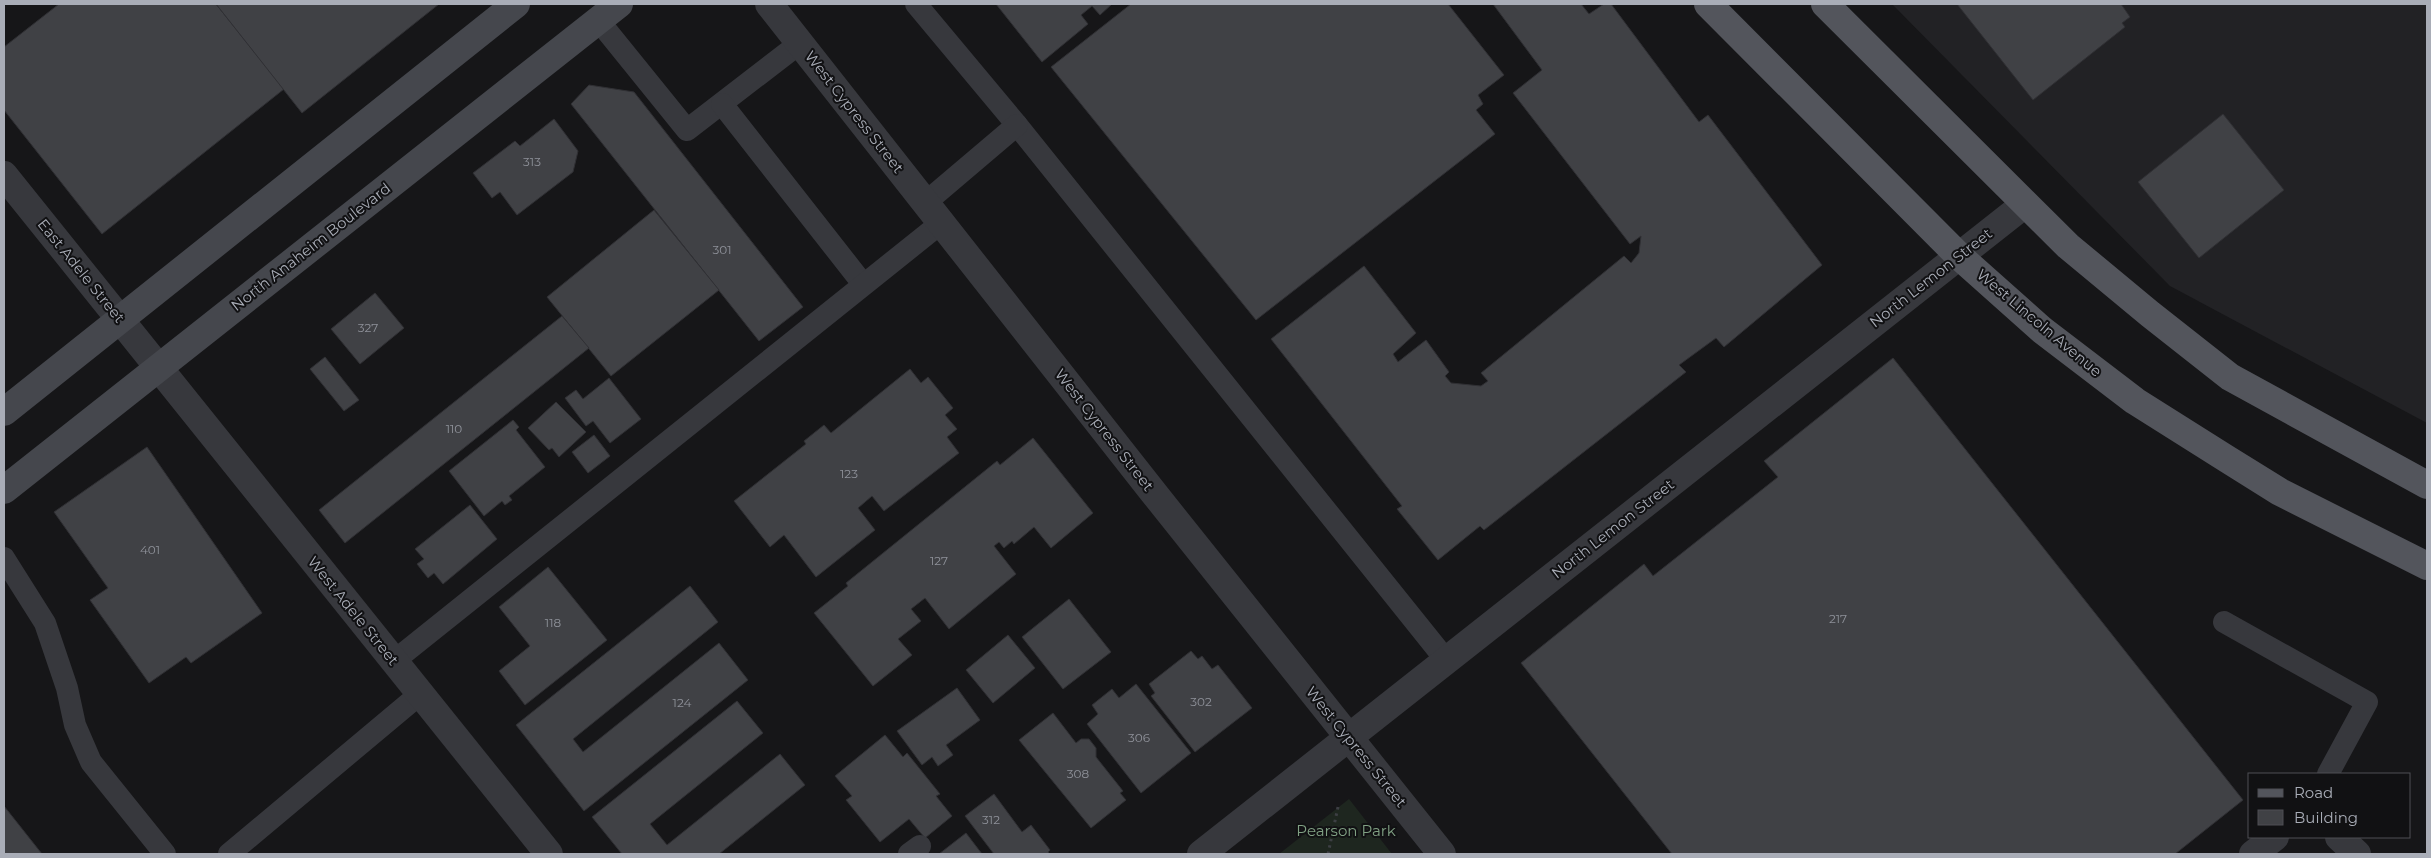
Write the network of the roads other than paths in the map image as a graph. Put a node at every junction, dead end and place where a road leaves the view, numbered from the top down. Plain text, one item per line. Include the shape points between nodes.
1 (516, 4) edge
2 (769, 4) edge
3 (916, 4) edge
4 (1708, 4) edge
5 (1825, 4) edge
6 (608, 12) edge
7 (800, 43) junction
8 (722, 104) junction
9 (1016, 125) junction
10 (6, 181) edge
11 (2025, 204) junction
12 (933, 213) junction
13 (1959, 256) junction
14 (864, 284) junction
15 (120, 320) junction
16 (158, 368) junction
17 (4, 412) edge
18 (2427, 484) edge
19 (4, 490) edge
20 (4, 558) edge
21 (2427, 566) edge
22 (2224, 622) dead end
23 (1446, 660) junction
24 (394, 661) junction
25 (420, 694) junction
26 (1348, 738) junction
27 (2329, 773) edge
28 (2274, 838) edge
29 (2340, 838) edge
30 (165, 854) edge
31 (228, 854) edge
32 (549, 854) edge
33 (1201, 854) edge
34 (1442, 854) edge
35 (2253, 854) edge
36 (2358, 854) edge

1 - 15 main road
2 - 7 street, West Cypress Street
3 - 9 lane
4 - 13 main road, West Lincoln Avenue
5 - 11 main road
6 - 8 lane via 687,130
6 - 16 main road, North Anaheim Boulevard
7 - 8 lane
7 - 12 street, West Cypress Street
8 - 14 lane
9 - 12 lane
9 - 23 lane
10 - 15 street, East Adele Street
11 - 13 street, North Lemon Street
11 - 18 main road via 2068,246 2230,378
12 - 14 lane
12 - 26 street, West Cypress Street
13 - 21 main road, West Lincoln Avenue via 2042,330 2135,401 2280,492
13 - 23 street, North Lemon Street
14 - 24 lane
15 - 16 street, East Adele Street
15 - 17 main road
16 - 19 main road, North Anaheim Boulevard
16 - 24 street, West Adele Street
20 - 30 lane via 45,623 67,688 75,725 91,762
22 - 27 lane via 2367,702
23 - 26 street, North Lemon Street
24 - 25 street, West Adele Street
25 - 31 lane
25 - 32 street, West Adele Street
26 - 33 street, North Lemon Street
26 - 34 street, West Cypress Street
28 - 35 street
29 - 36 street

